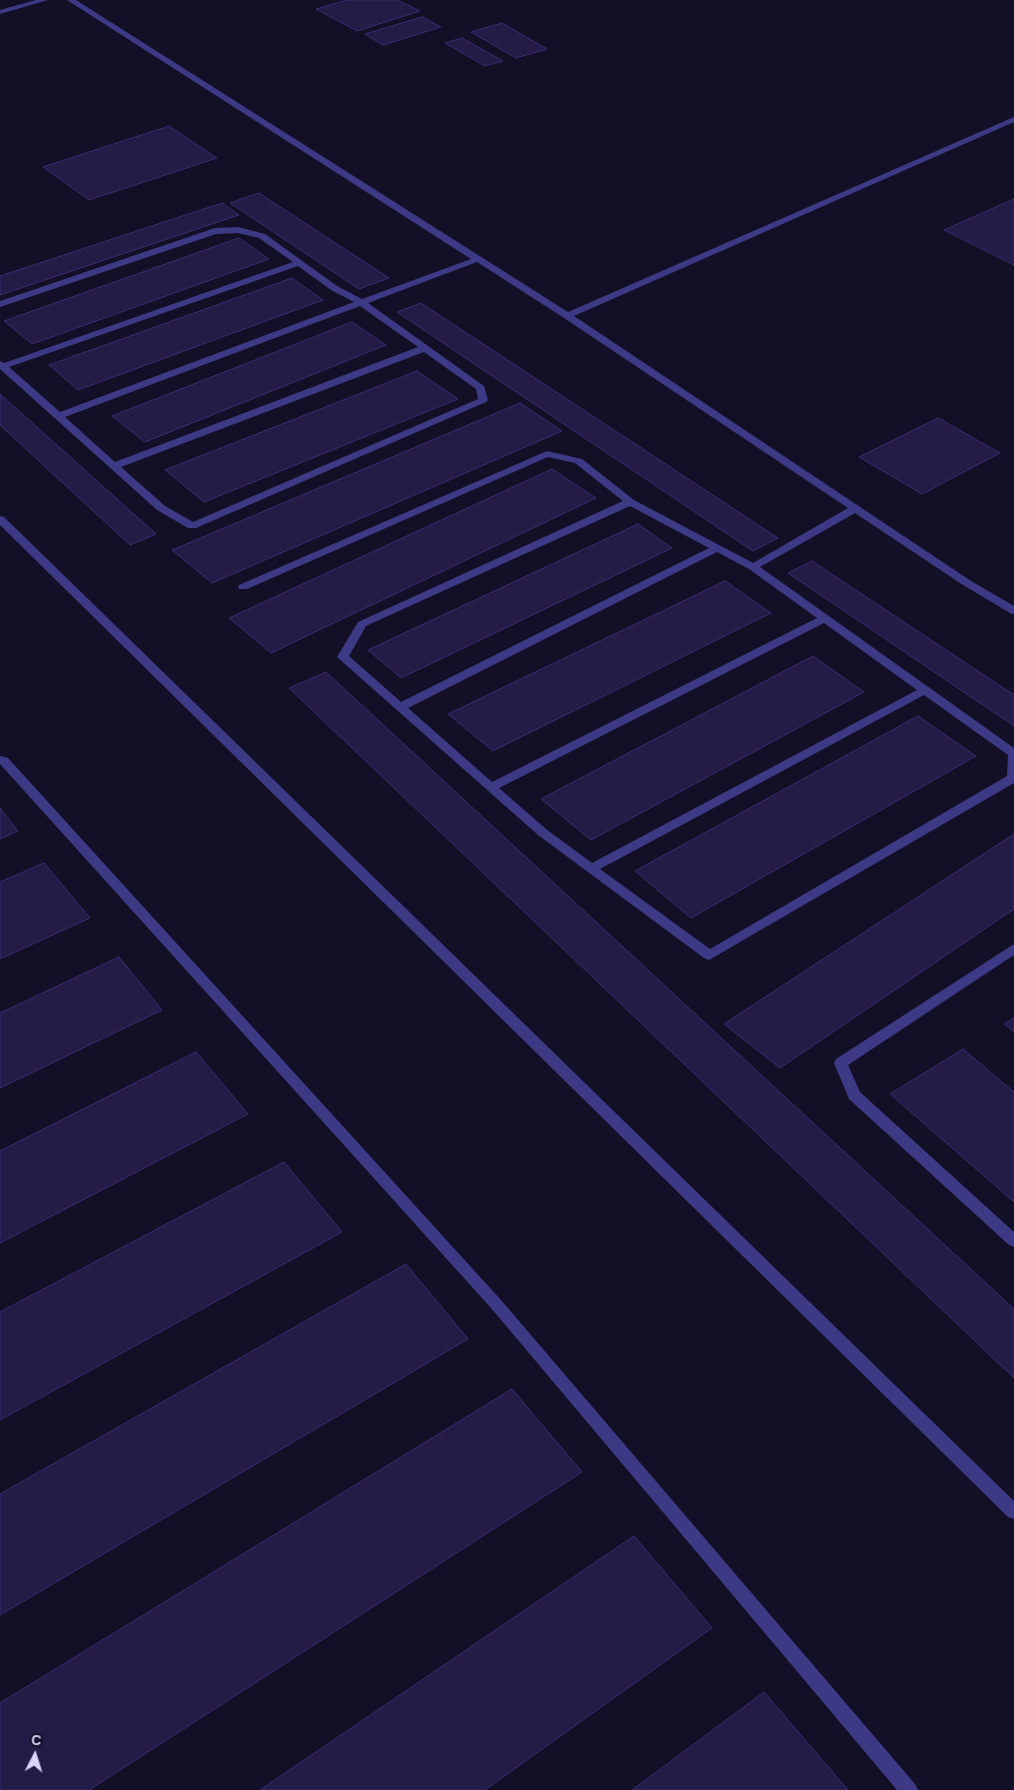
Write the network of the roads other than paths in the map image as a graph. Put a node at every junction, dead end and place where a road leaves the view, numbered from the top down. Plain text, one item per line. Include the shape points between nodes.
1 (44, 0) edge
2 (71, 0) edge
3 (0, 12) edge
4 (1014, 119) edge
5 (478, 259) junction
6 (299, 263) junction
7 (362, 303) junction
8 (0, 304) edge
9 (567, 316) junction
10 (425, 348) junction
11 (1, 365) edge
12 (58, 416) junction
13 (114, 466) junction
14 (630, 502) junction
15 (855, 508) junction
16 (0, 519) edge
17 (717, 548) junction
18 (753, 568) junction
19 (243, 587) dead end
20 (1014, 611) edge
21 (825, 618) junction
22 (925, 690) junction
23 (400, 707) junction
24 (0, 760) edge
25 (491, 787) junction
26 (592, 868) junction
27 (1014, 949) edge
28 (1014, 1241) edge
29 (1014, 1512) edge
30 (909, 1790) edge

1 - 3 street
2 - 5 street
4 - 9 street
5 - 7 street
5 - 9 street
6 - 7 street
6 - 8 street via 262,236 238,230 215,231
6 - 11 street
7 - 10 street
7 - 12 street
9 - 15 street
10 - 13 street
10 - 13 street via 481,388 483,400 192,526 161,508
11 - 12 street
12 - 13 street
14 - 17 street
14 - 19 street via 578,461 547,454
14 - 23 street via 362,624 343,657
15 - 18 street
15 - 20 street
16 - 29 street
17 - 18 street
17 - 23 street
18 - 21 street
21 - 22 street
21 - 25 street
22 - 26 street
22 - 26 street via 1014,754 1013,778 709,955
23 - 25 street
24 - 30 street via 496,1304
25 - 26 street via 542,832
27 - 28 street via 841,1063 854,1095

